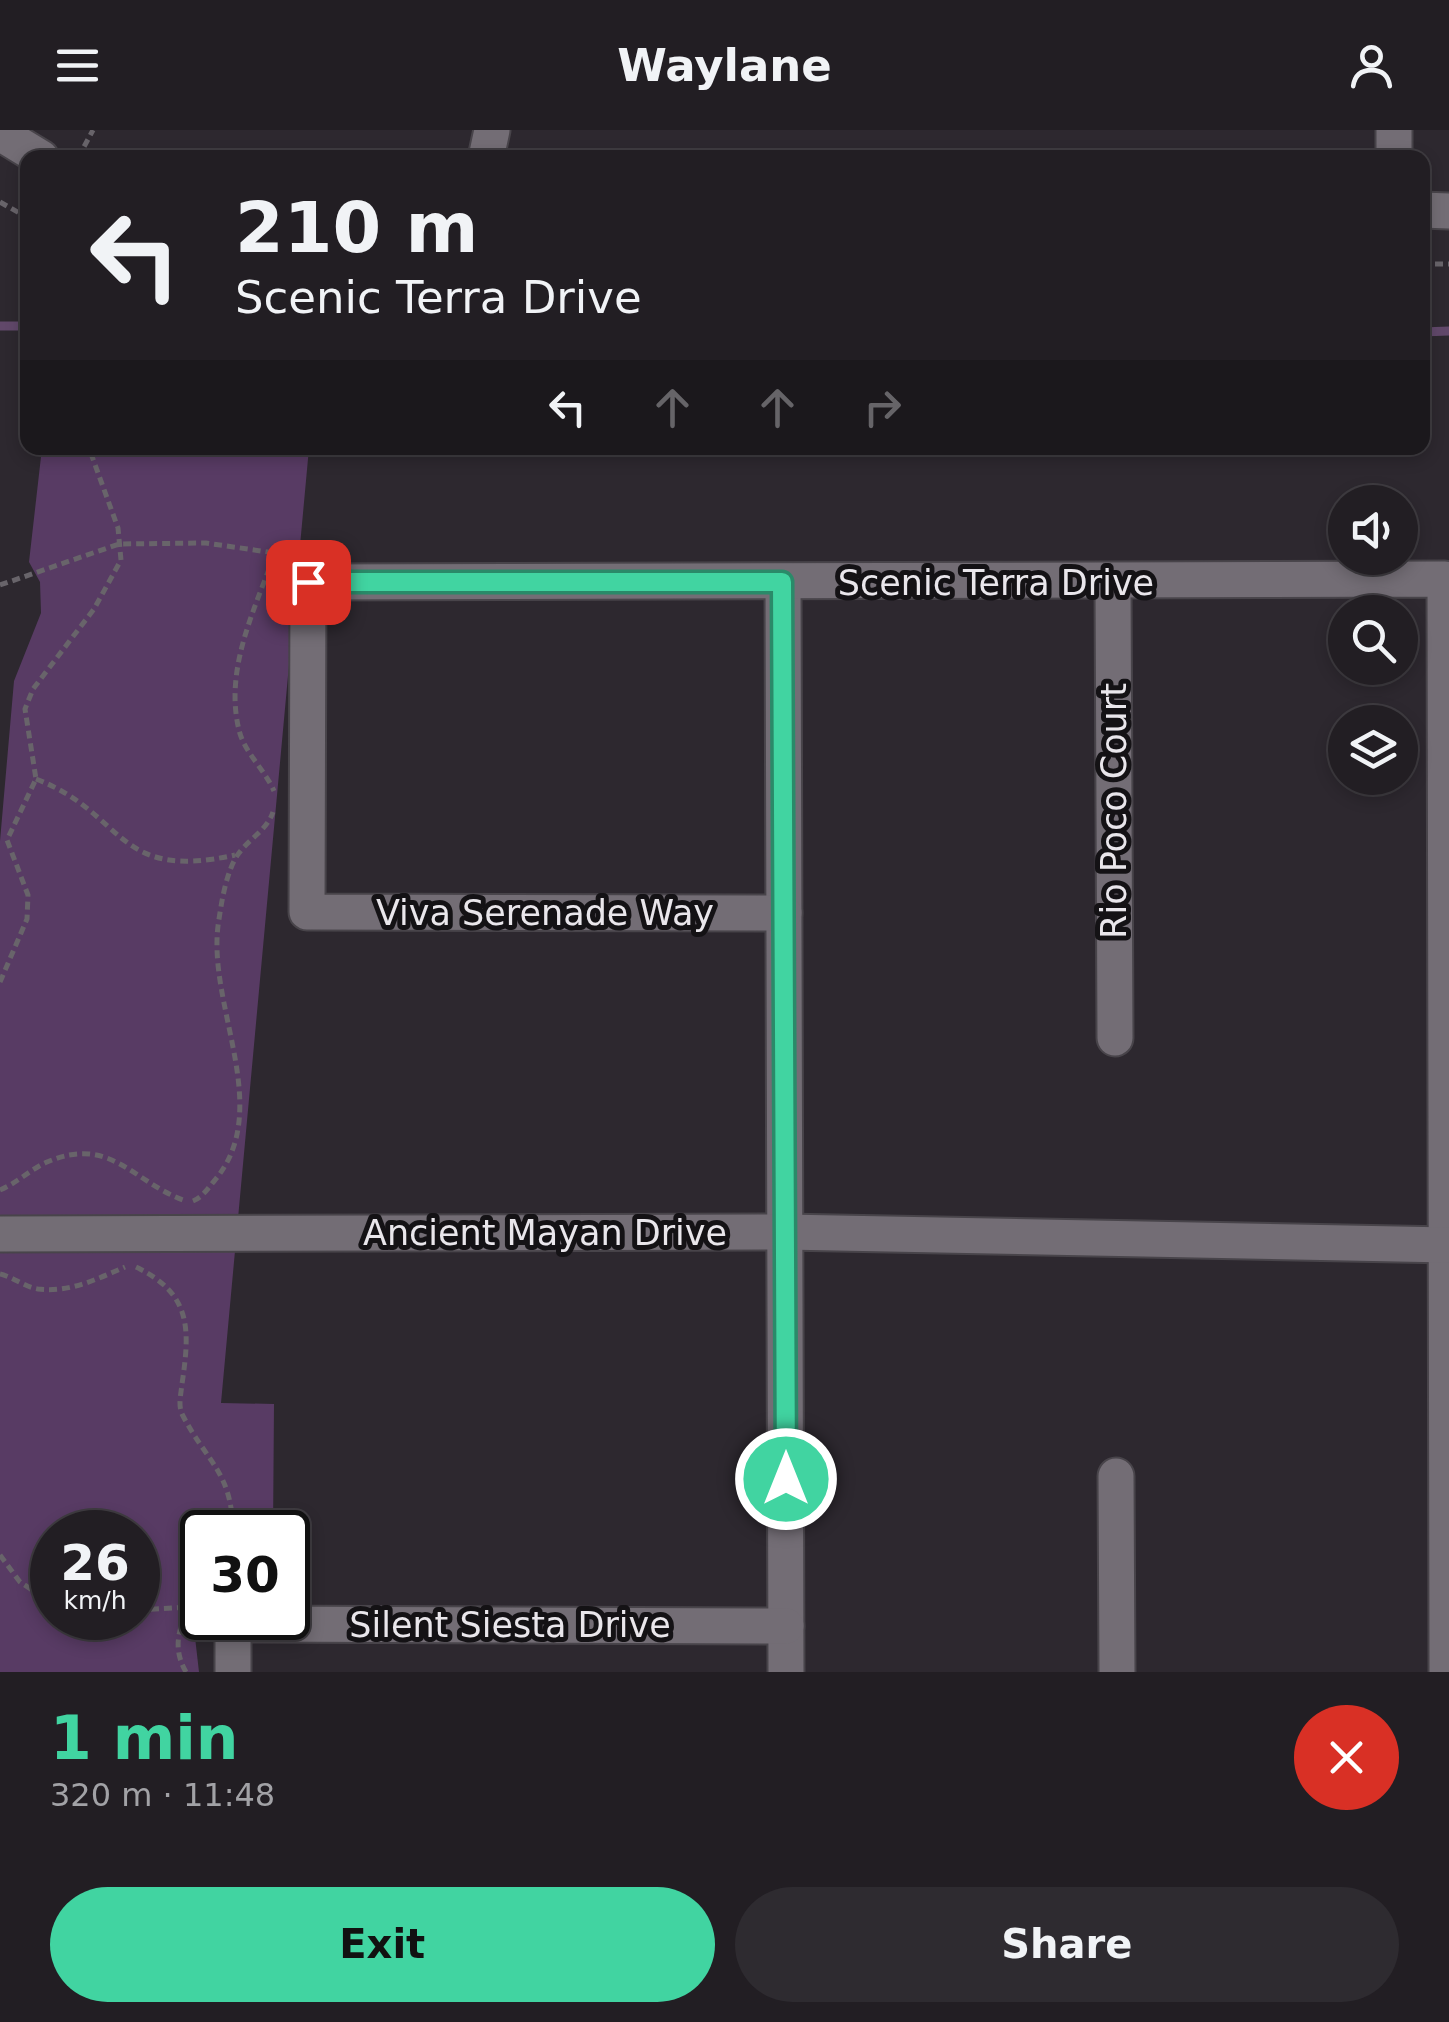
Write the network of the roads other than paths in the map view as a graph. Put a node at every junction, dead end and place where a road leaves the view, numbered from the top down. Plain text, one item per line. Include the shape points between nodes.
1 (0, 133) edge
2 (29, 150) edge
3 (782, 582) junction
4 (1113, 583) junction
5 (1447, 844) edge
6 (307, 912) joint
7 (784, 913) junction
8 (1114, 1038) dead end
9 (786, 1232) junction
10 (0, 1234) edge
11 (1447, 1245) edge
12 (1116, 1476) dead end
13 (310, 1619) edge
14 (786, 1626) junction
15 (224, 1640) edge
16 (233, 1672) edge
17 (786, 1672) edge
18 (1116, 1672) edge
19 (1448, 1672) edge

1 - 2 street
3 - 4 street, Scenic Terra Drive
3 - 6 street, Scenic Terra Drive via 308,582
3 - 7 street
4 - 5 street, Scenic Terra Drive via 1445,579
4 - 8 street, Rio Poco Court
5 - 11 street
6 - 7 street, Viva Serenade Way
7 - 9 street
9 - 10 street, Ancient Mayan Drive
9 - 11 street, Ancient Mayan Drive
9 - 14 street
11 - 19 street
12 - 18 street
13 - 14 street, Silent Siesta Drive
14 - 17 street
15 - 16 street

